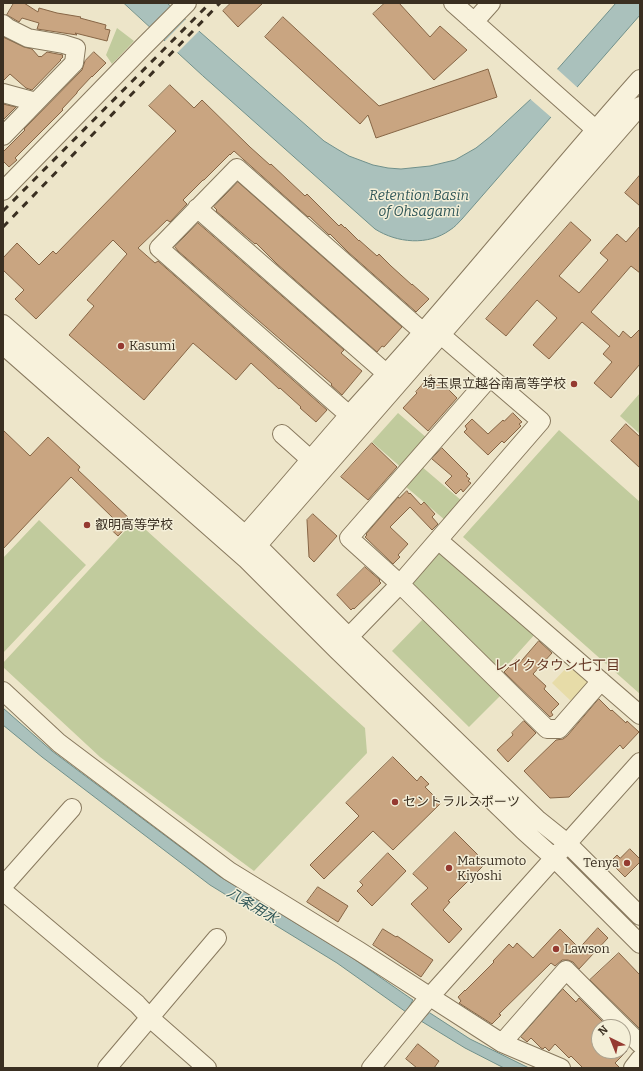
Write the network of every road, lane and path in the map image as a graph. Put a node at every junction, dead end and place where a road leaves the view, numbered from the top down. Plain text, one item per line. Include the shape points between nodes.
1 (453, 3) edge
2 (491, 3) edge
3 (187, 4) edge
4 (474, 22) junction
5 (3, 24) edge
6 (640, 79) edge
7 (3, 93) edge
8 (36, 102) junction
9 (640, 106) edge
10 (595, 130) junction
11 (3, 136) edge
12 (609, 142) junction
13 (3, 191) edge
14 (197, 208) junction
15 (3, 324) edge
16 (423, 332) junction
17 (441, 335) junction
18 (3, 344) edge
19 (386, 374) junction
20 (490, 377) junction
21 (349, 414) junction
22 (282, 434) dead end
23 (311, 460) junction
24 (438, 540) junction
25 (246, 547) junction
26 (400, 584) junction
27 (349, 637) junction
28 (336, 650) junction
29 (601, 681) junction
30 (3, 691) edge
31 (640, 715) edge
32 (640, 762) edge
33 (72, 808) dead end
34 (567, 844) junction
35 (554, 858) junction
36 (3, 886) edge
37 (3, 891) edge
38 (640, 916) edge
39 (218, 938) dead end
40 (640, 944) edge
41 (420, 1009) junction
42 (150, 1018) junction
43 (615, 1019) edge
44 (631, 1035) edge
45 (502, 1043) junction
46 (640, 1044) edge
47 (640, 1059) edge
48 (107, 1068) edge
49 (207, 1068) edge
50 (371, 1068) edge
51 (561, 1068) edge
52 (633, 1068) edge

1 - 4 street
2 - 4 street
3 - 13 street
4 - 10 street
5 - 8 street via 28,38 76,48 74,63
6 - 10 street
7 - 8 street
8 - 11 street
9 - 12 street
10 - 12 street
10 - 16 street
12 - 17 street
14 - 16 street via 237,168
14 - 19 street
14 - 21 street via 159,248
15 - 25 street
16 - 19 street
17 - 20 street
17 - 25 street
18 - 25 street
19 - 21 street
20 - 24 street via 541,421
20 - 26 street via 349,538
21 - 23 street
22 - 23 street
23 - 25 street
24 - 26 street
24 - 29 street
25 - 27 street
25 - 28 street
26 - 27 street
26 - 29 street via 547,729 559,729
27 - 28 street
27 - 34 street via 537,819
28 - 35 street
29 - 31 street
30 - 41 street via 58,743
32 - 34 street
33 - 36 street
34 - 35 street
34 - 38 street
35 - 40 street
35 - 41 street
37 - 42 street via 137,1004
39 - 42 street
41 - 45 street
41 - 50 street
42 - 48 street
42 - 49 street
43 - 45 street via 566,970
44 - 46 street
45 - 51 street
47 - 52 street

